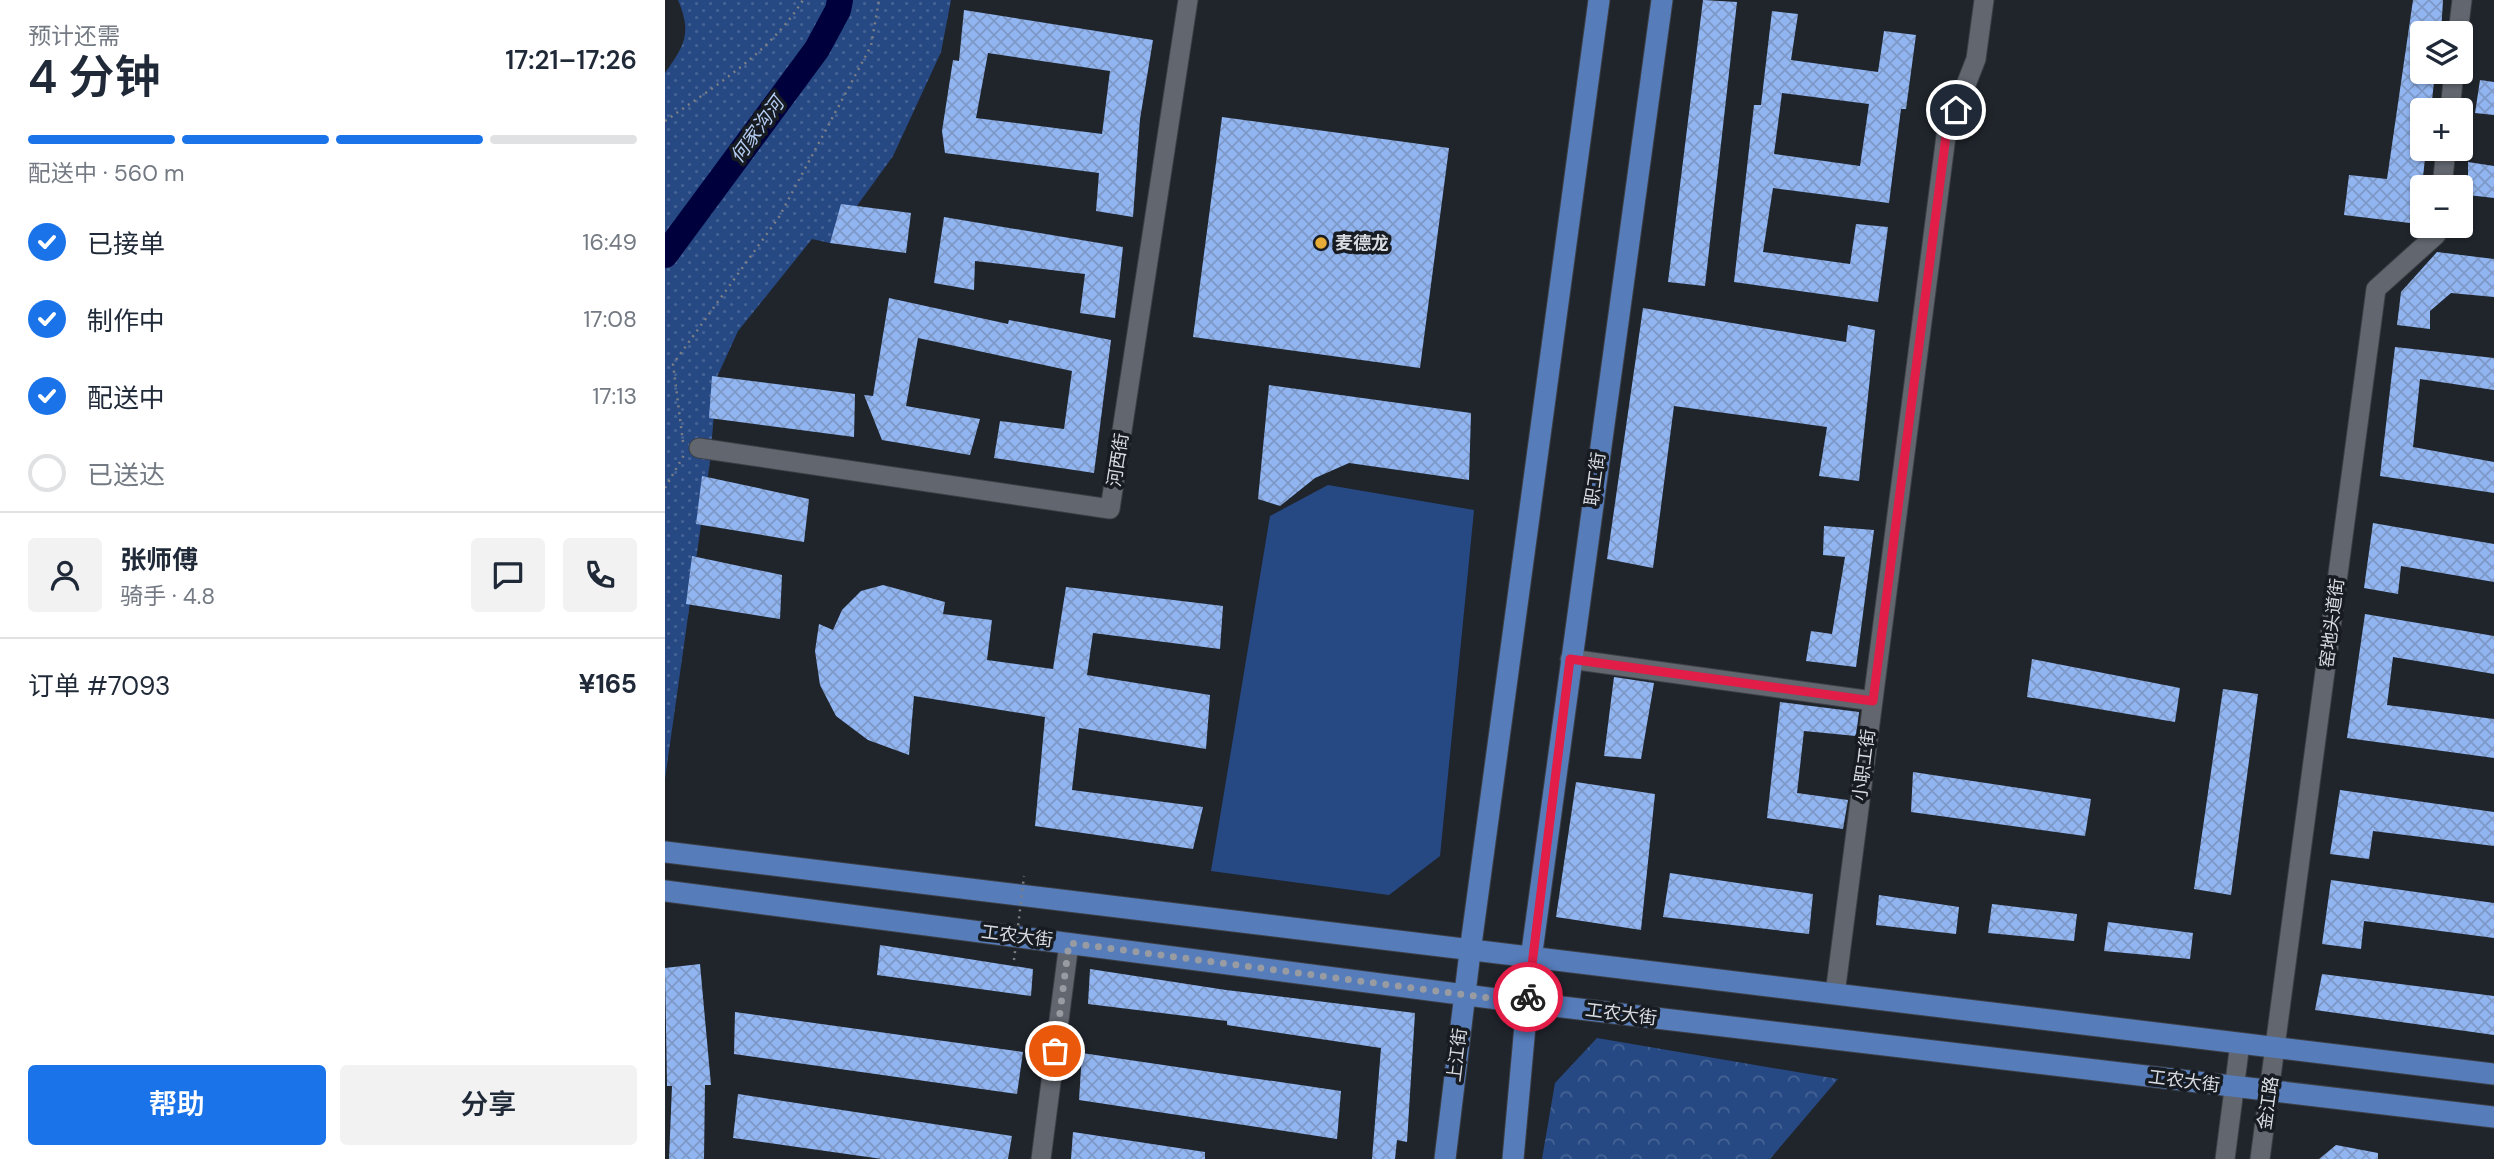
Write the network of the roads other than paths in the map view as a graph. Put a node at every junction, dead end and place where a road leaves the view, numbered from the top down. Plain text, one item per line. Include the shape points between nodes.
1 (1188, 0) edge
2 (1599, 0) edge
3 (1662, 0) edge
4 (1984, 0) edge
5 (2462, 0) edge
6 (2459, 21) edge
7 (2434, 238) edge
8 (699, 448) dead end
9 (1570, 659) junction
10 (1873, 701) junction
11 (665, 852) edge
12 (665, 891) edge
13 (1069, 943) junction
14 (1470, 952) junction
15 (1531, 959) junction
16 (1835, 994) junction
17 (1464, 995) junction
18 (1528, 1003) junction
19 (2240, 1043) junction
20 (2276, 1048) junction
21 (2494, 1074) edge
22 (2235, 1087) junction
23 (2270, 1090) junction
24 (2494, 1117) edge
25 (1041, 1159) edge
26 (1445, 1159) edge
27 (1513, 1159) edge
28 (2225, 1159) edge
29 (2260, 1159) edge

1 - 8 street, 河西街 via 1110,509
2 - 14 main road
3 - 9 main road, 职工街
4 - 10 street, 小职工街 via 1976,58 1946,136
5 - 6 street
7 - 20 street, 窑地头道街 via 2376,289
9 - 10 street
9 - 15 main road, 职工街
10 - 16 street, 小职工街
11 - 14 main road
12 - 13 main road, 工农大街
13 - 17 main road, 工农大街
13 - 25 street
14 - 15 main road
14 - 17 main road, 上江街
15 - 16 main road
15 - 18 main road
16 - 19 main road
17 - 18 main road, 工农大街
17 - 26 main road, 上江街
18 - 22 main road, 工农大街
18 - 27 main road
19 - 20 main road
19 - 22 street, 金江路
20 - 21 main road
20 - 23 street, 金江路
22 - 23 main road, 工农大街
22 - 28 street, 金江路
23 - 24 main road, 工农大街
23 - 29 street, 金江路

